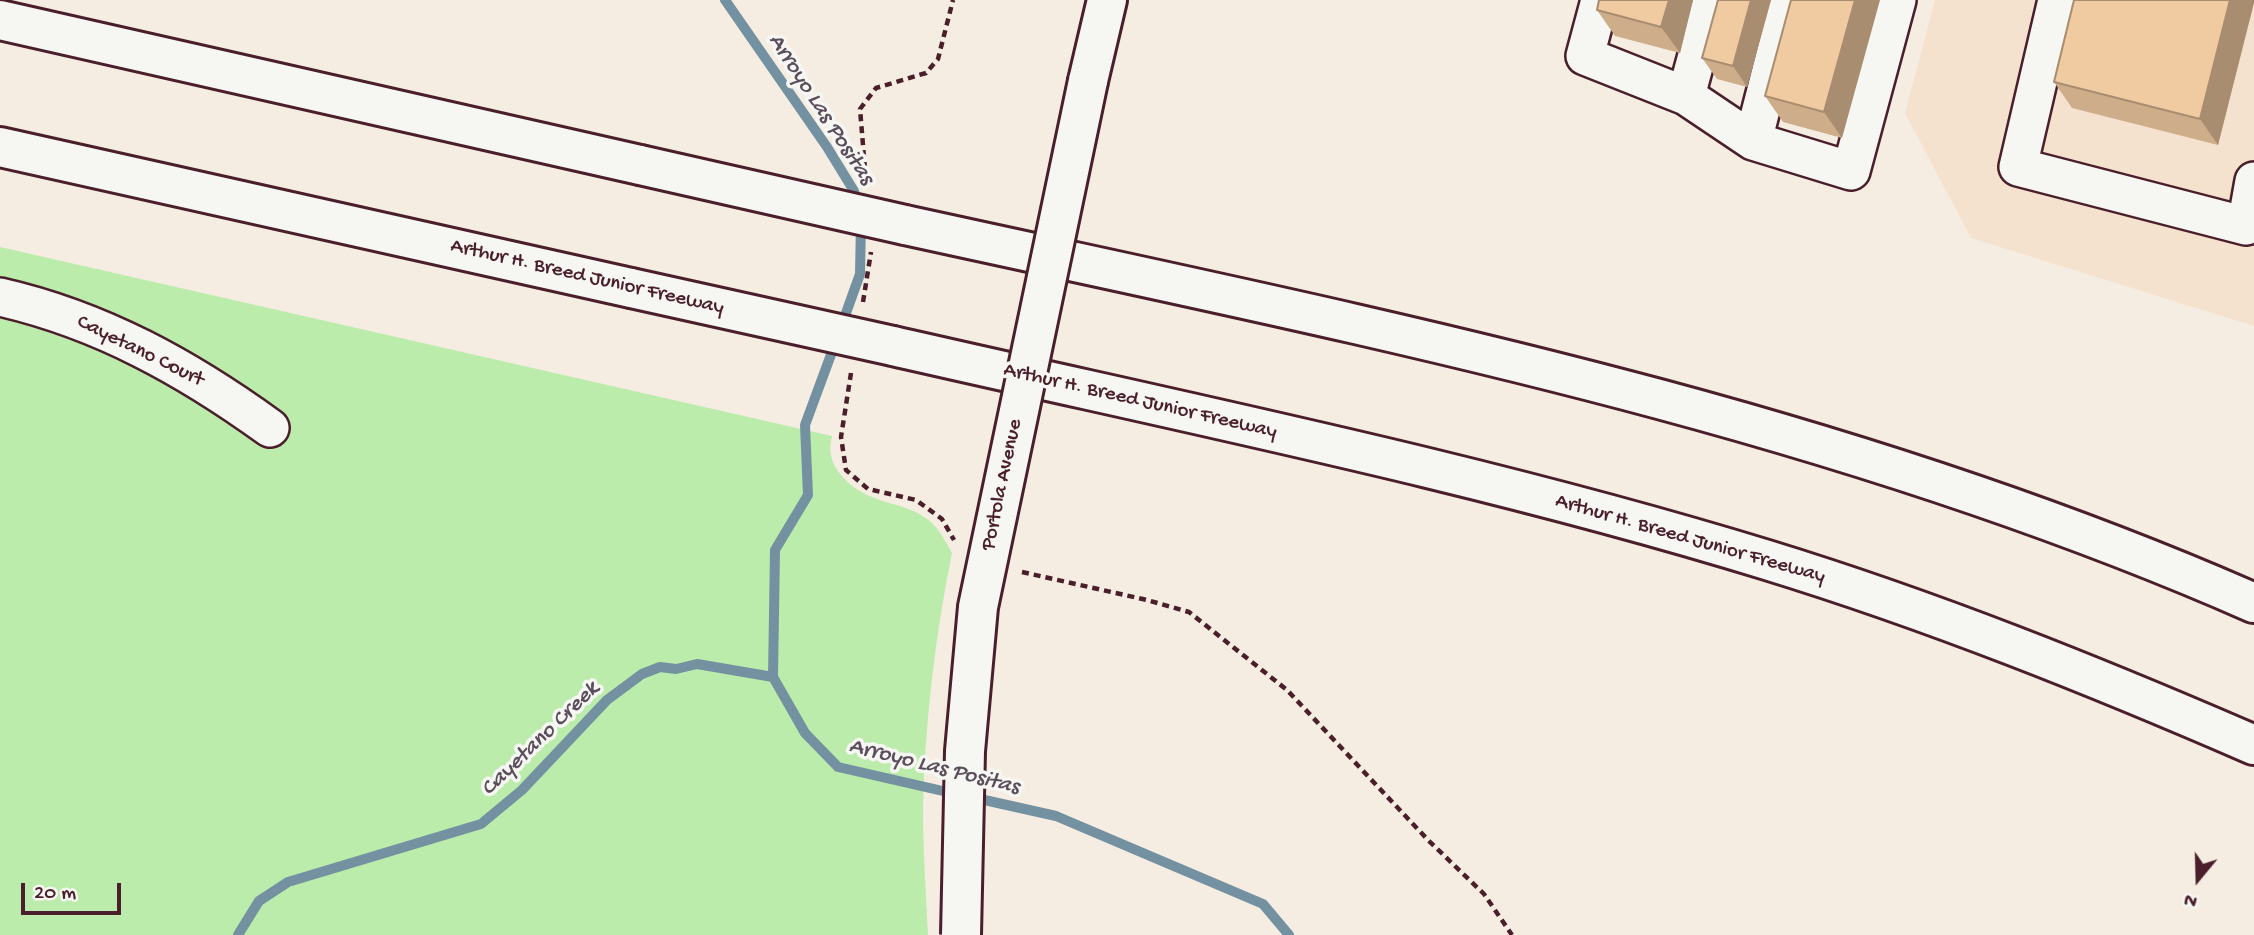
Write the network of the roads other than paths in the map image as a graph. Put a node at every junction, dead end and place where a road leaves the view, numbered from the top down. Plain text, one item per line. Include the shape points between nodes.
1 (1107, 0) edge
2 (1600, 0) edge
3 (1712, 0) edge
4 (1789, 0) edge
5 (1897, 0) edge
6 (2057, 0) edge
7 (0, 20) edge
8 (1686, 96) junction
9 (1753, 141) junction
10 (0, 147) edge
11 (2254, 181) edge
12 (0, 297) edge
13 (270, 428) dead end
14 (2254, 603) edge
15 (2254, 745) edge
16 (961, 935) edge

1 - 16 main road, Portola Avenue, bridge via 978,607 965,751
2 - 8 street via 1585,56
3 - 8 street
4 - 9 street
5 - 9 street via 1851,171
6 - 11 street via 2018,167 2246,226
7 - 14 main road, bridge via 1640,393 1943,483 2082,532
8 - 9 street
10 - 15 main road, Arthur H. Breed Junior Freeway, bridge via 1459,475 1612,515 1768,560 2044,656
12 - 13 street, Cayetano Court via 92,324 216,389

